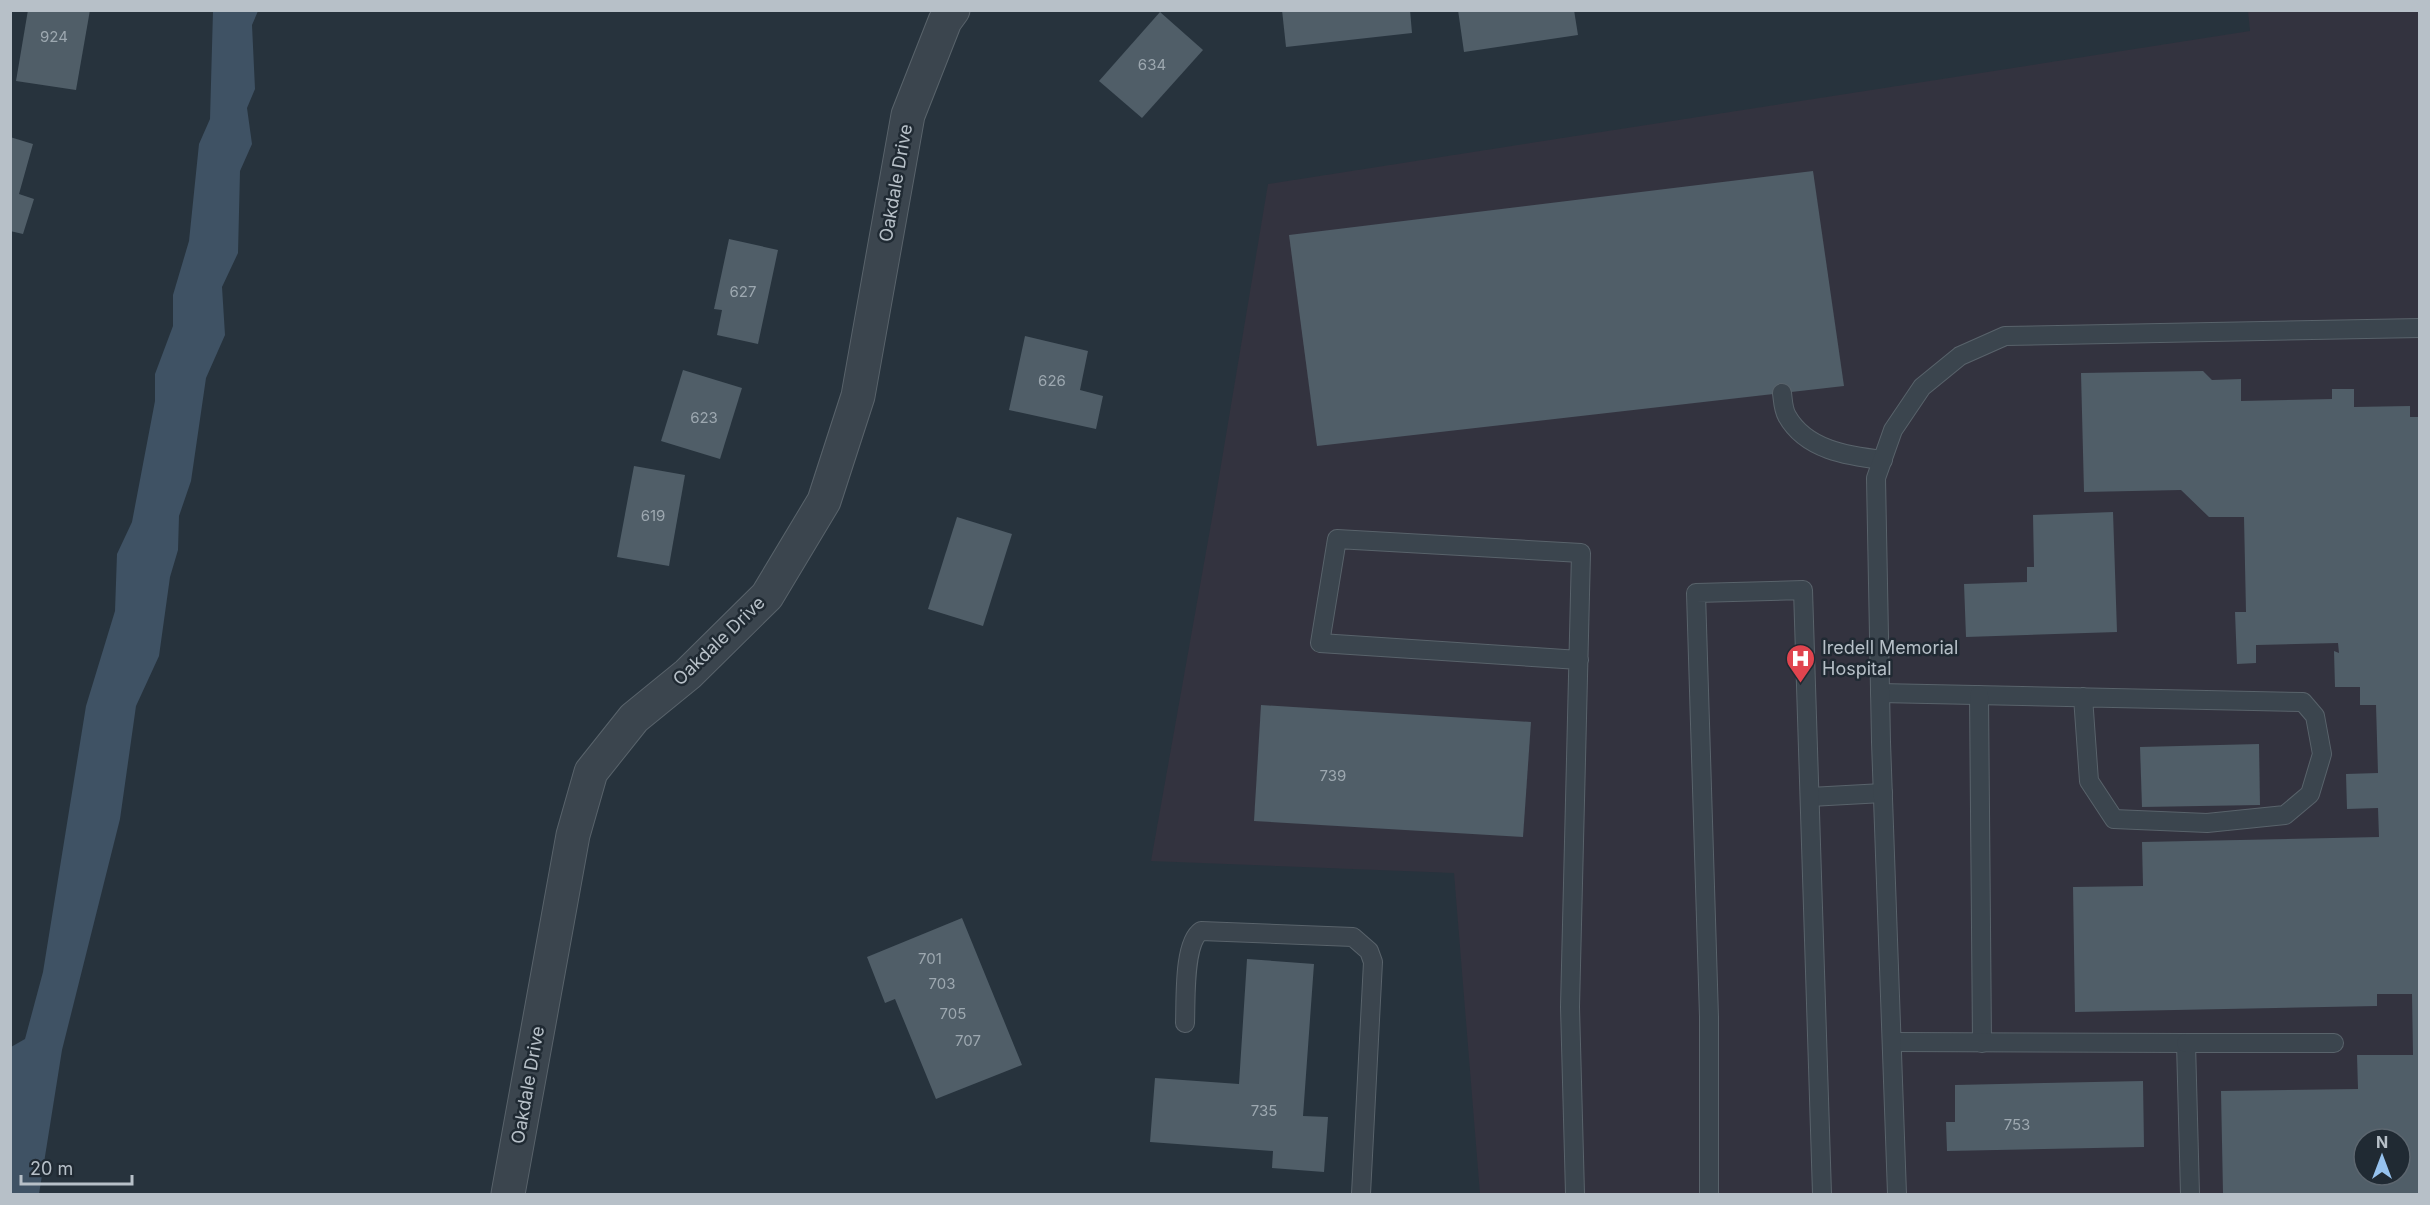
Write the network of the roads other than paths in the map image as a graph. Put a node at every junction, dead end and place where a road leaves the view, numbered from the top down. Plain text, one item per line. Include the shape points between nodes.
1 (953, 10) edge
2 (2420, 328) edge
3 (1782, 393) dead end
4 (1883, 460) junction
5 (1579, 660) junction
6 (1880, 693) junction
7 (1979, 695) junction
8 (2083, 696) junction
9 (1883, 793) junction
10 (1810, 797) junction
11 (1185, 1023) dead end
12 (1892, 1042) junction
13 (1983, 1043) junction
14 (2186, 1043) junction
15 (2334, 1043) dead end
16 (508, 1194) edge
17 (1361, 1194) edge
18 (1575, 1194) edge
19 (1709, 1194) edge
20 (1822, 1194) edge
21 (1897, 1194) edge
22 (2190, 1194) edge

1 - 16 street, Oakdale Drive via 945,21 908,115 858,396 824,501 767,596 688,674 634,717 591,772 573,835
2 - 4 lane via 2005,336 1960,356 1922,387 1893,430
3 - 4 lane via 1786,414 1799,433 1820,447
4 - 6 lane via 1876,478
5 - 5 lane via 1320,643 1337,539 1581,553
5 - 18 lane via 1570,1007
6 - 7 lane
6 - 9 lane
7 - 8 lane
7 - 13 lane
8 - 8 lane via 2303,702 2315,716 2322,754 2310,794 2285,814 2207,823 2114,819 2089,781
9 - 10 lane
9 - 12 lane
10 - 19 lane via 1803,590 1696,593 1709,1017
10 - 20 lane
11 - 17 lane via 1189,949 1194,935 1201,931 1353,937 1364,945 1373,962
12 - 13 lane
12 - 21 lane
13 - 14 lane
14 - 15 lane
14 - 22 lane

